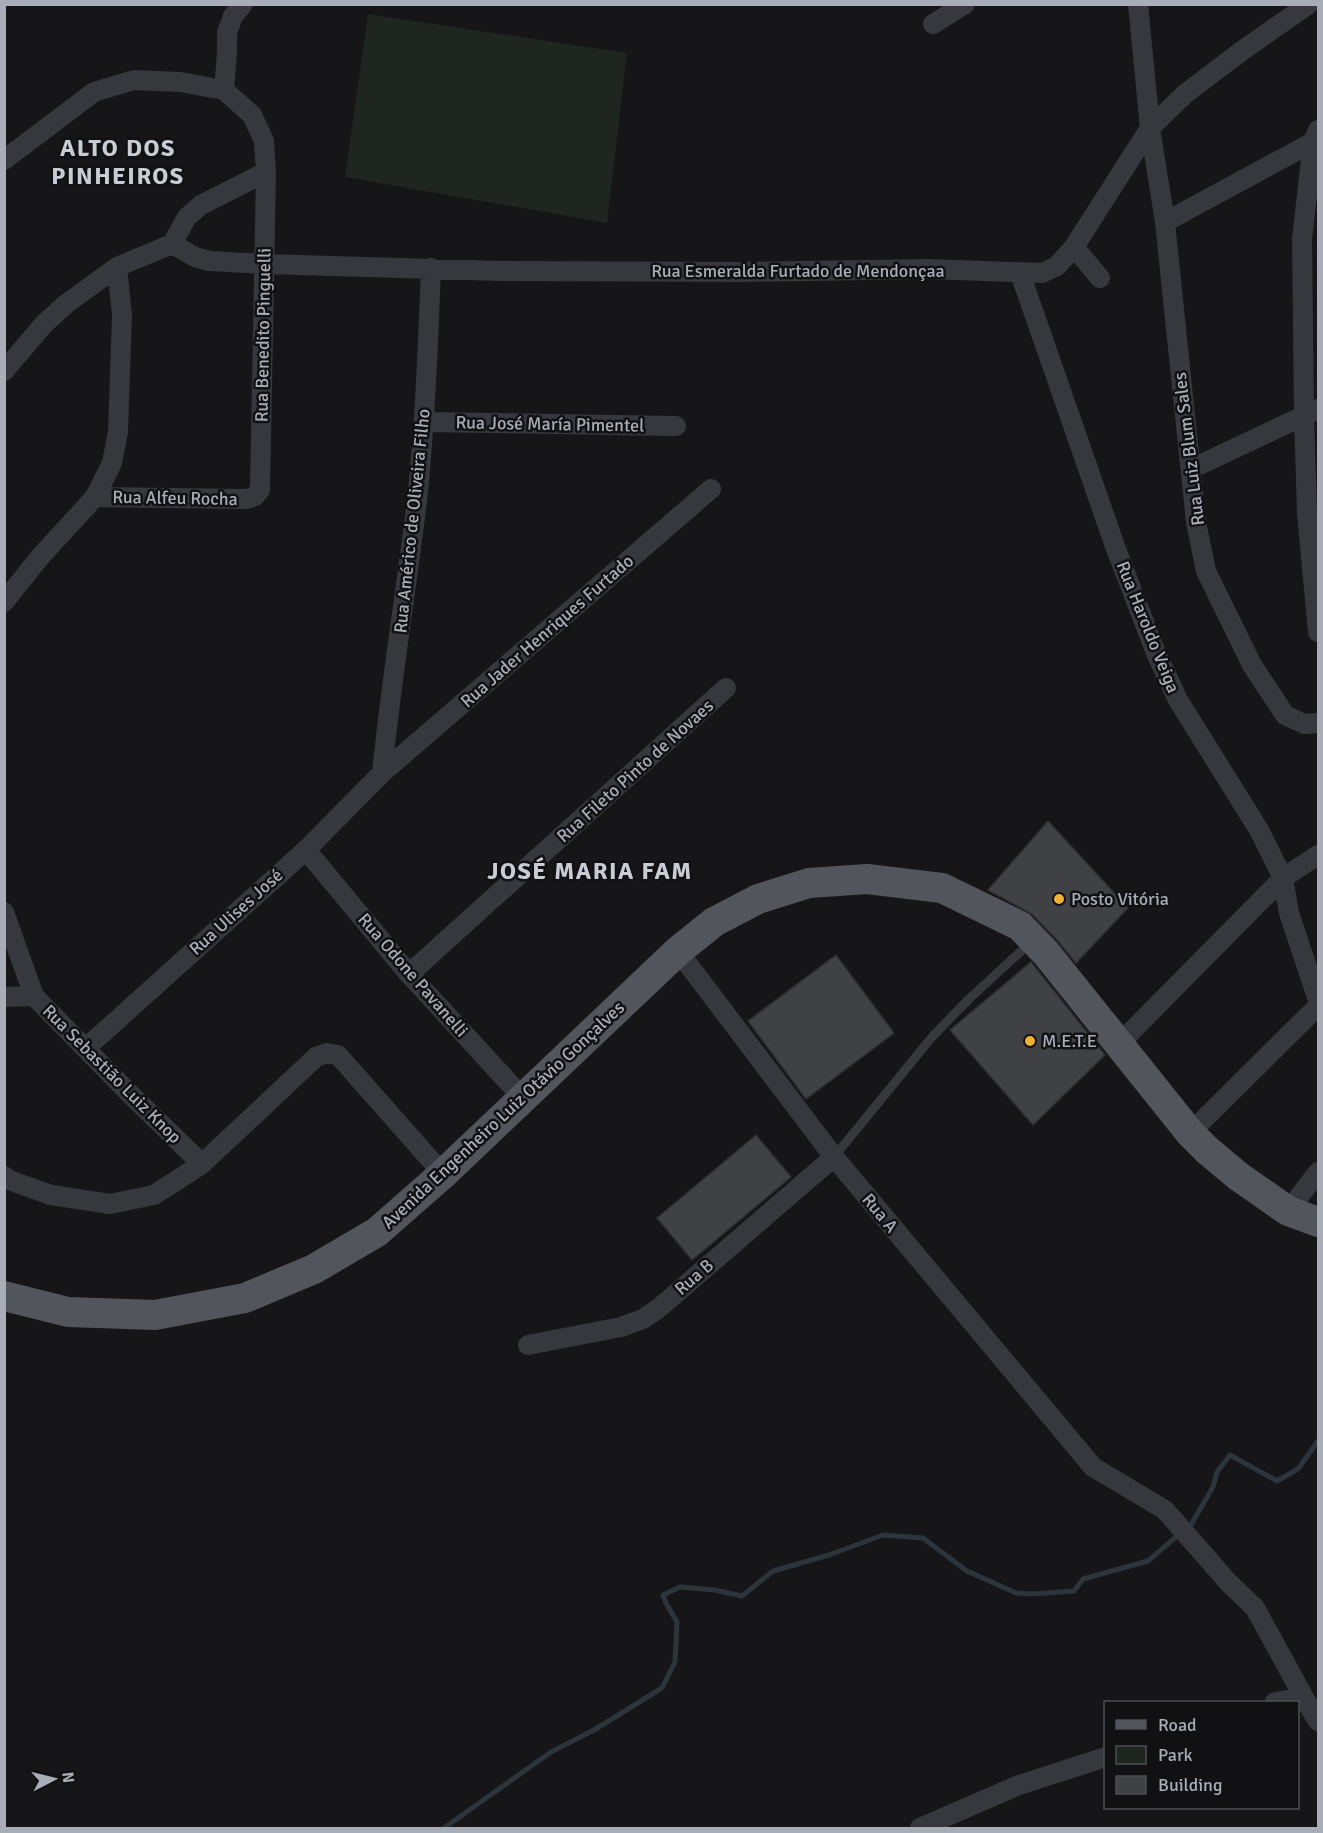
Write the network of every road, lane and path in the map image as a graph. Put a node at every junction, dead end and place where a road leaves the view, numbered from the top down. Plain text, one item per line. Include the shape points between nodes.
1 (243, 4) edge
2 (965, 4) edge
3 (1138, 4) edge
4 (1309, 4) edge
5 (933, 24) dead end
6 (224, 90) junction
7 (1150, 128) junction
8 (1316, 136) edge
9 (4, 160) edge
10 (266, 172) junction
11 (1165, 222) junction
12 (172, 244) junction
13 (1074, 247) junction
14 (265, 264) junction
15 (117, 267) junction
16 (431, 268) junction
17 (1020, 273) junction
18 (1100, 278) dead end
19 (4, 371) edge
20 (1311, 412) edge
21 (424, 422) junction
22 (676, 426) dead end
23 (1191, 469) junction
24 (711, 489) dead end
25 (255, 496) joint
26 (95, 497) junction
27 (4, 602) edge
28 (1318, 632) edge
29 (726, 688) dead end
30 (1318, 723) edge
31 (382, 773) junction
32 (306, 850) junction
33 (1318, 855) edge
34 (1283, 878) junction
35 (4, 912) edge
36 (1033, 940) junction
37 (678, 951) junction
38 (409, 974) junction
39 (34, 996) junction
40 (4, 997) edge
41 (1318, 1000) edge
42 (1318, 1006) edge
43 (1118, 1045) junction
44 (86, 1048) junction
45 (523, 1098) junction
46 (1190, 1133) junction
47 (834, 1157) junction
48 (202, 1164) junction
49 (1318, 1172) edge
50 (443, 1174) junction
51 (4, 1176) edge
52 (1288, 1211) junction
53 (1318, 1222) edge
54 (4, 1296) edge
55 (528, 1345) dead end
56 (1281, 1701) edge
57 (1307, 1703) junction
58 (1318, 1721) edge
59 (1104, 1758) edge
60 (920, 1828) edge

1 - 6 street via 227,33
2 - 5 street
3 - 7 street, Rua Luiz Blum Sales
4 - 7 street, Rua Esmeralda Furtado de Mendonçaa via 1185,94
6 - 9 street via 180,82 134,80 94,92
6 - 10 street, Rua Benedito Pinguelli via 252,116 264,141
7 - 11 street, Rua Luiz Blum Sales
7 - 13 street, Rua Esmeralda Furtado de Mendonçaa
8 - 11 street
8 - 20 street via 1302,239
10 - 12 street via 201,205 187,217
10 - 14 street, Rua Benedito Pinguelli
11 - 23 street, Rua Luiz Blum Sales
12 - 14 street, Rua Esmeralda Furtado de Mendonçaa via 210,261
12 - 15 street
13 - 17 street, Rua Esmeralda Furtado de Mendonçaa via 1057,266 1042,273
13 - 18 street
14 - 16 street, Rua Esmeralda Furtado de Mendonçaa
14 - 25 street, Rua Benedito Pinguelli via 261,490
15 - 19 street via 51,317
15 - 26 street via 122,315 118,432 112,463
16 - 17 street, Rua Esmeralda Furtado de Mendonçaa via 716,272 928,269
16 - 21 street, Rua Américo de Oliveira Filho
17 - 34 street, Rua Haroldo Veiga via 1155,653 1178,700 1259,830
20 - 23 street
20 - 28 street via 1307,513
21 - 22 street, Rua José María Pimentel
21 - 31 street, Rua Américo de Oliveira Filho
23 - 30 street, Rua Luiz Blum Sales via 1206,571 1252,665 1285,715 1304,724
24 - 31 street, Rua Jader Henriques Furtado
25 - 26 street, Rua Alfeu Rocha
26 - 27 street
29 - 38 street, Rua Fileto Pinto de Novaes
31 - 32 street, Rua Ulises José
32 - 38 street, Rua Odone Pavanelli
32 - 44 street, Rua Ulises José
33 - 34 street
34 - 41 street, Rua Haroldo Veiga via 1289,913
34 - 43 street
35 - 39 street, Rua Sebastião Luiz Knop
36 - 37 main road, Avenida Engenheiro Luiz Otávio Gonçalves via 1020,926 942,888 867,879 809,882 758,899 714,922
36 - 43 main road, Avenida Engenheiro Luiz Otávio Gonçalves
36 - 47 lane via 932,1037
37 - 45 main road, Avenida Engenheiro Luiz Otávio Gonçalves
37 - 47 street, Rua A
38 - 45 street, Rua Odone Pavanelli
39 - 40 street
39 - 44 street, Rua Sebastião Luiz Knop
42 - 46 street
43 - 46 main road, Avenida Engenheiro Luiz Otávio Gonçalves
44 - 48 street, Rua Sebastião Luiz Knop
45 - 50 main road, Avenida Engenheiro Luiz Otávio Gonçalves
46 - 52 main road, Avenida Engenheiro Luiz Otávio Gonçalves via 1238,1176
47 - 55 street, Rua B via 643,1319
47 - 57 street, Rua A via 1093,1467 1165,1510 1255,1608
48 - 50 street via 316,1057 327,1053 338,1054
48 - 51 street via 154,1195 110,1204 51,1195
49 - 52 street
50 - 54 main road, Avenida Engenheiro Luiz Otávio Gonçalves via 376,1232 314,1269 245,1298 155,1315 68,1312
52 - 53 main road, Avenida Engenheiro Luiz Otávio Gonçalves
56 - 57 street via 1298,1698
57 - 58 street, Rua A
59 - 60 street via 1019,1785

